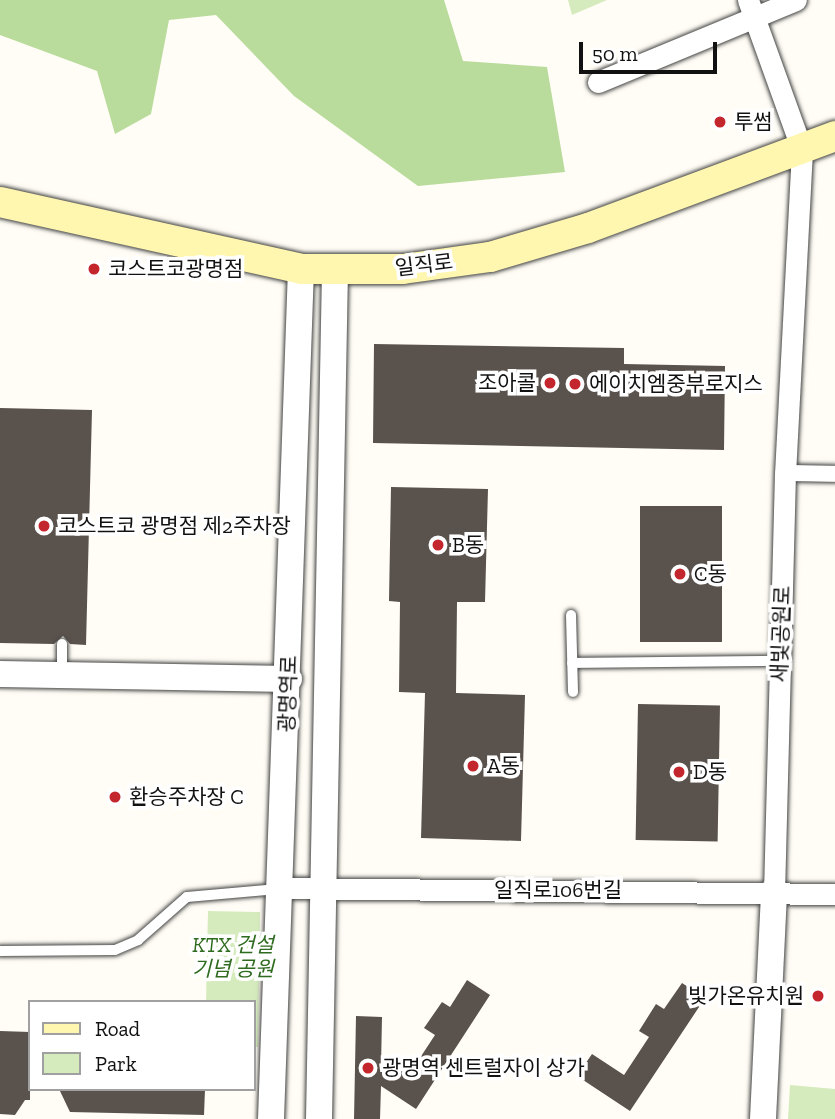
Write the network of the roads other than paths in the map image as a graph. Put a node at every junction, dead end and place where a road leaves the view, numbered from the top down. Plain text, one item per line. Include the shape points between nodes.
1 (796, 0) edge
2 (751, 9) edge
3 (598, 82) dead end
4 (835, 136) edge
5 (802, 150) junction
6 (0, 202) edge
7 (301, 269) junction
8 (335, 270) junction
9 (785, 473) junction
10 (835, 474) edge
11 (571, 615) dead end
12 (62, 644) dead end
13 (780, 661) junction
14 (572, 663) junction
15 (0, 674) edge
16 (62, 675) junction
17 (289, 678) junction
18 (573, 692) dead end
19 (281, 888) junction
20 (325, 890) junction
21 (774, 890) junction
22 (835, 894) edge
23 (0, 951) edge
24 (271, 1119) edge
25 (319, 1119) edge
26 (763, 1119) edge

1 - 2 street
2 - 3 street
2 - 5 street
4 - 5 main road, 일직로
5 - 8 main road, 일직로 via 588,228 490,257 403,270
5 - 9 street, 새빛공원로
6 - 7 main road, 일직로
7 - 8 main road, 일직로
7 - 17 street, 광명역로
8 - 20 street, 광명역로
9 - 10 street
9 - 13 street, 새빛공원로
11 - 14 lane
12 - 16 lane
13 - 14 lane
13 - 21 street, 새빛공원로
14 - 18 lane
15 - 16 street
16 - 17 street
17 - 19 street, 광명역로
19 - 20 street, 일직로106번길
19 - 23 lane via 187,897 138,940 115,950
19 - 24 street, 광명역로
20 - 21 street, 일직로106번길
20 - 25 street, 광명역로
21 - 22 street, 일직로106번길
21 - 26 street, 새빛공원로

